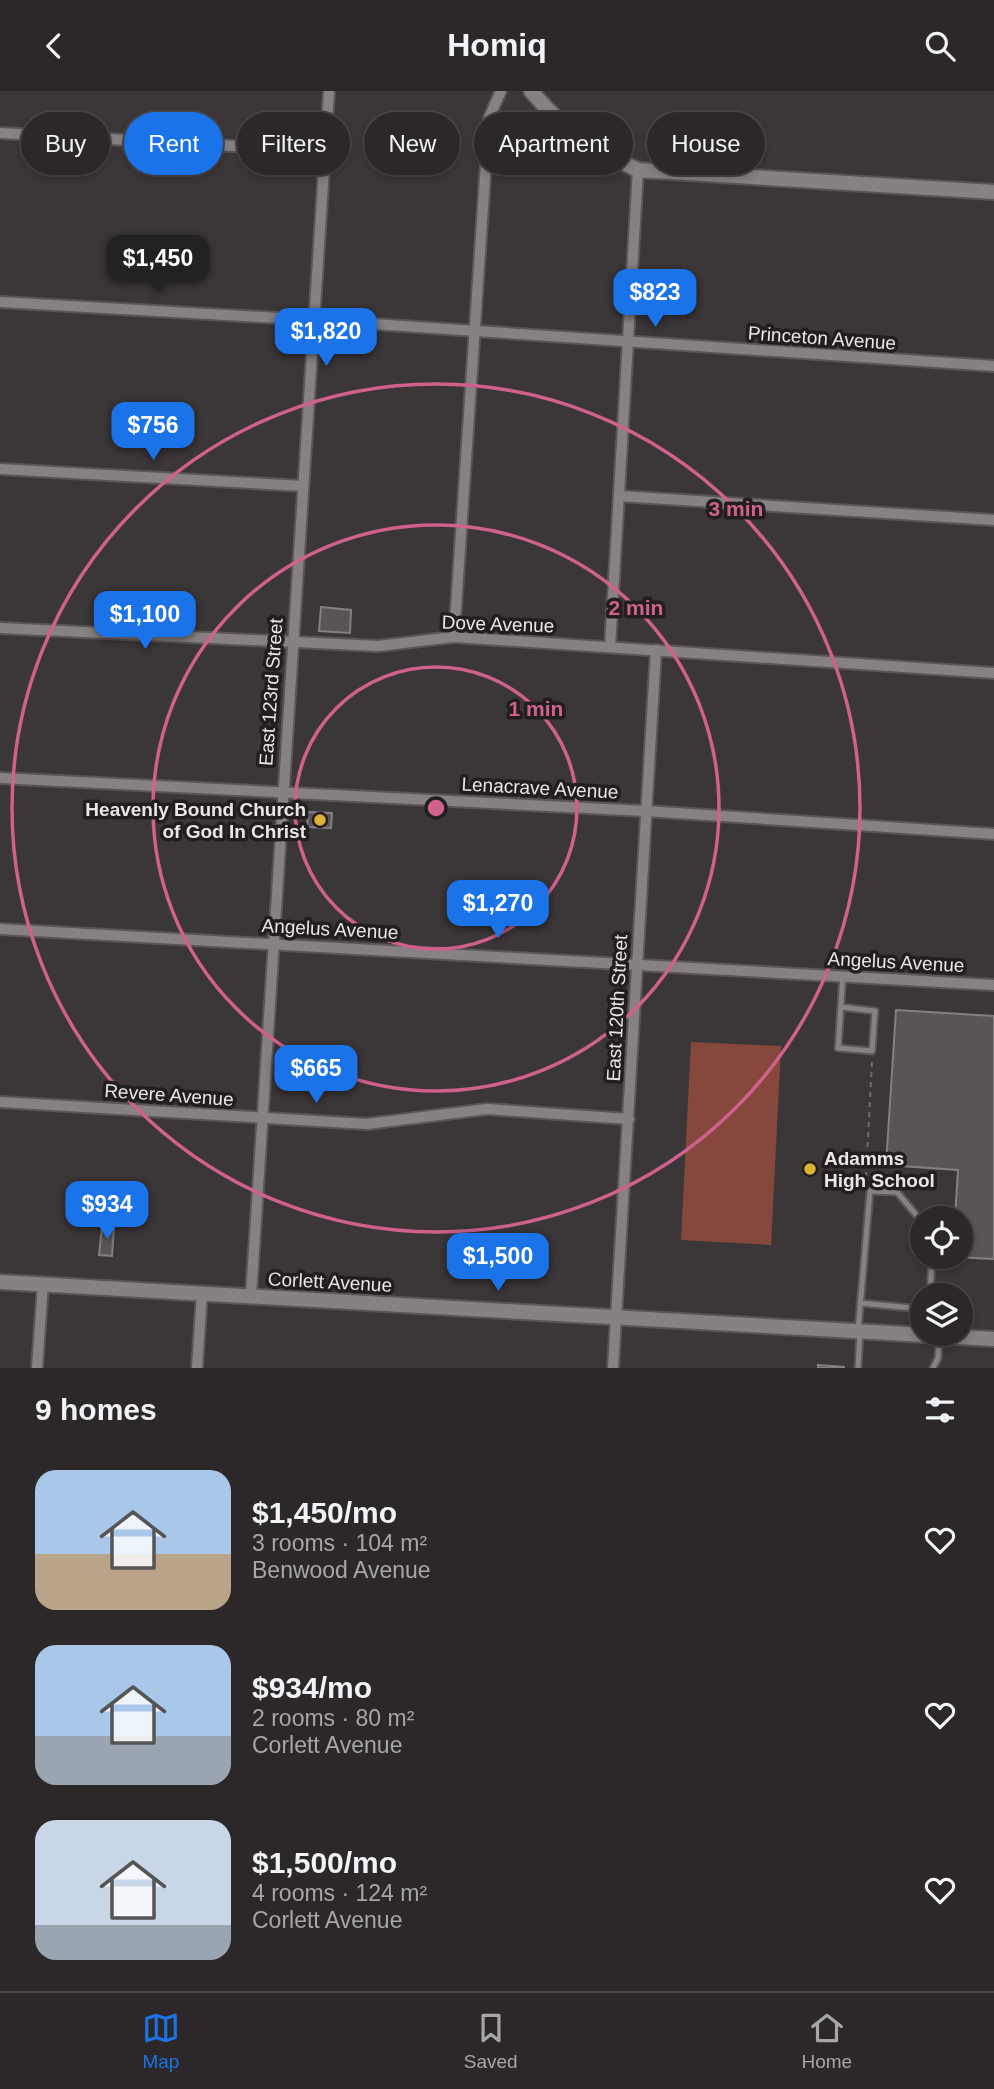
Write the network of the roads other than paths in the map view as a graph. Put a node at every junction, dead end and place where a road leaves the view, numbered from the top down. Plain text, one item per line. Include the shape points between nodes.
1 (329, 91) edge
2 (501, 91) edge
3 (531, 91) edge
4 (328, 112) edge
5 (0, 132) edge
6 (237, 146) edge
7 (638, 170) junction
8 (323, 175) edge
9 (994, 192) edge
10 (0, 302) edge
11 (313, 320) junction
12 (476, 332) junction
13 (629, 343) junction
14 (994, 366) edge
15 (0, 469) edge
16 (303, 486) junction
17 (618, 496) junction
18 (994, 520) edge
19 (0, 628) edge
20 (454, 637) junction
21 (292, 643) junction
22 (610, 646) junction
23 (656, 650) junction
24 (994, 673) edge
25 (0, 778) edge
26 (282, 793) junction
27 (645, 811) junction
28 (994, 834) edge
29 (0, 929) edge
30 (274, 944) junction
31 (637, 964) junction
32 (843, 976) junction
33 (994, 985) edge
34 (841, 1007) junction
35 (0, 1102) edge
36 (263, 1118) junction
37 (629, 1119) junction
38 (910, 1208) edge
39 (0, 1282) edge
40 (43, 1284) junction
41 (202, 1293) junction
42 (250, 1296) junction
43 (860, 1303) junction
44 (910, 1308) edge
45 (616, 1317) junction
46 (859, 1332) junction
47 (910, 1334) edge
48 (973, 1338) edge
49 (994, 1339) edge
50 (934, 1346) edge
51 (37, 1368) edge
52 (197, 1368) edge
53 (613, 1368) edge
54 (858, 1368) edge
55 (933, 1368) edge

1 - 4 street, East 123rd Street
2 - 12 street via 489,118
3 - 7 street via 564,128
5 - 6 street
7 - 9 street
7 - 13 street
8 - 11 street, East 123rd Street
10 - 11 street, Princeton Avenue
11 - 12 street, Princeton Avenue
11 - 16 street, East 123rd Street
12 - 13 street, Princeton Avenue
12 - 20 street
13 - 14 street, Princeton Avenue
13 - 17 street
15 - 16 street
16 - 21 street, East 123rd Street
17 - 18 street
17 - 22 street
19 - 21 street, Dove Avenue
20 - 21 street, Dove Avenue via 377,646
20 - 22 street, Dove Avenue
21 - 26 street, East 123rd Street
22 - 23 street, Dove Avenue
23 - 24 street, Dove Avenue
23 - 27 street, East 120th Street
25 - 26 street, Lenacrave Avenue
26 - 27 street, Lenacrave Avenue
26 - 30 street, East 123rd Street
27 - 28 street, Lenacrave Avenue
27 - 31 street, East 120th Street
29 - 30 street, Angelus Avenue
30 - 31 street, Angelus Avenue
30 - 36 street, East 123rd Street
31 - 32 street, Angelus Avenue
31 - 37 street, East 120th Street
32 - 33 street, Angelus Avenue
32 - 34 lane
34 - 34 lane via 838,1048 872,1051 875,1011
35 - 36 street, Revere Avenue
36 - 37 street, Revere Avenue via 367,1124 487,1109
36 - 42 street, East 123rd Street
37 - 45 street, East 120th Street
38 - 43 lane via 897,1192 870,1191
39 - 40 street, Corlett Avenue
40 - 41 street, Corlett Avenue
40 - 51 street
41 - 42 street, Corlett Avenue
41 - 52 street
42 - 45 street, Corlett Avenue
43 - 44 lane
43 - 46 lane
45 - 46 street, Corlett Avenue
45 - 53 street, East 120th Street
46 - 47 street, Corlett Avenue
46 - 54 lane
48 - 49 street, Corlett Avenue
50 - 55 lane via 938,1358

